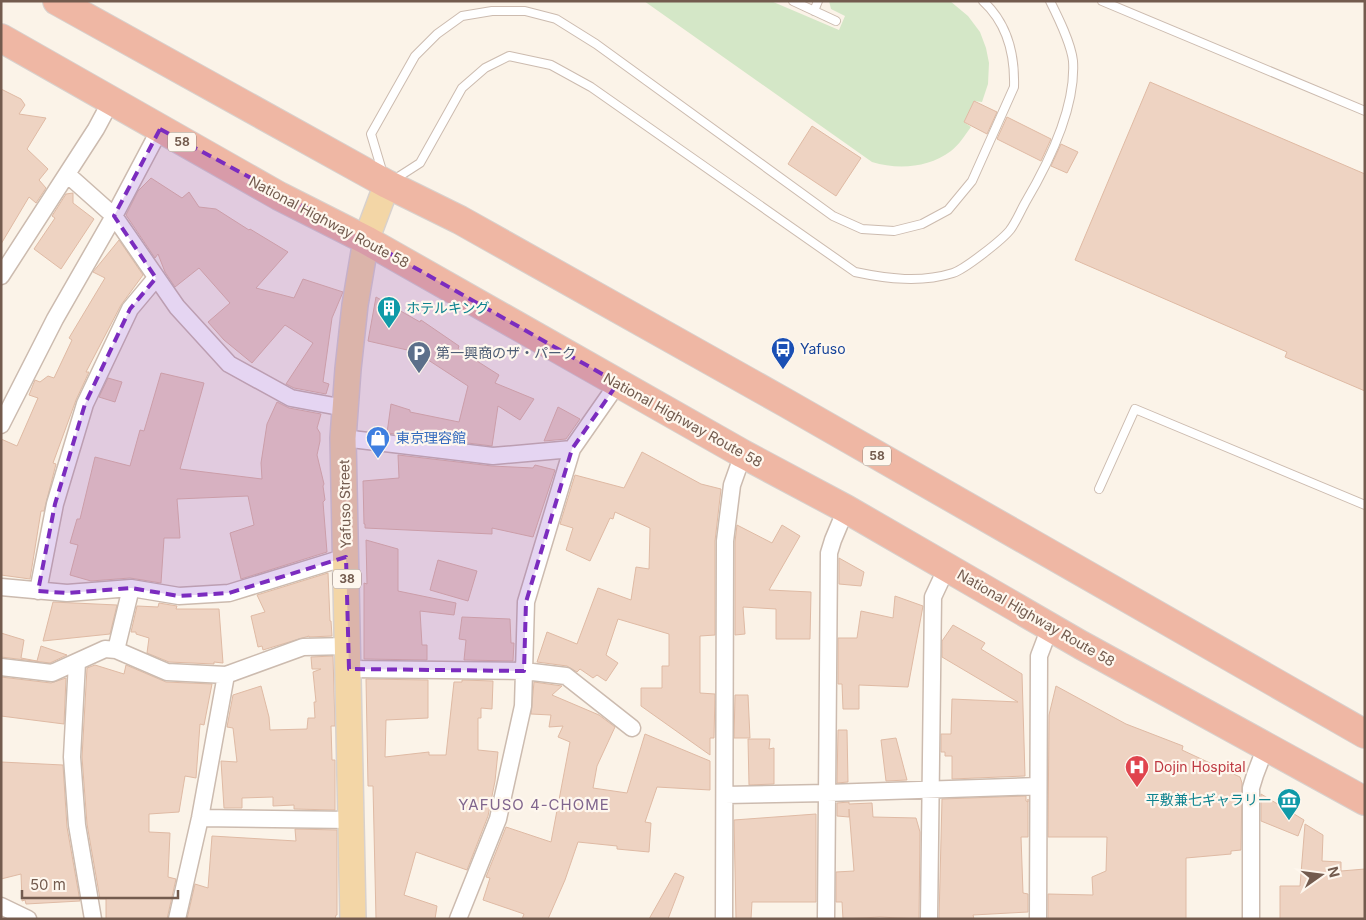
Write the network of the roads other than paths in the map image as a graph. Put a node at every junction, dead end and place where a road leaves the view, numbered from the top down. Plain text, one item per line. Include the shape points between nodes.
1 (57, 1) edge
2 (793, 1) edge
3 (818, 1) edge
4 (984, 1) edge
5 (1050, 1) edge
6 (1102, 1) edge
7 (814, 11) junction
8 (836, 21) dead end
9 (1, 38) edge
10 (111, 101) junction
11 (1365, 111) edge
12 (160, 129) junction
13 (68, 175) junction
14 (387, 184) junction
15 (114, 216) junction
16 (366, 240) junction
17 (1, 276) edge
18 (156, 278) junction
19 (618, 383) junction
20 (345, 408) junction
21 (1, 425) edge
22 (343, 438) junction
23 (572, 450) junction
24 (743, 454) junction
25 (1099, 488) dead end
26 (1365, 505) edge
27 (846, 509) junction
28 (346, 557) junction
29 (946, 567) junction
30 (1, 587) edge
31 (131, 588) junction
32 (38, 591) junction
33 (1050, 628) junction
34 (116, 650) junction
35 (348, 658) junction
36 (77, 662) junction
37 (1, 667) edge
38 (524, 671) junction
39 (226, 675) junction
40 (632, 728) dead end
41 (1365, 734) edge
42 (1266, 746) junction
43 (1038, 786) junction
44 (930, 788) junction
45 (827, 793) junction
46 (725, 795) junction
47 (1365, 801) edge
48 (200, 818) junction
49 (352, 820) junction
50 (1, 906) edge
51 (28, 919) edge
52 (93, 919) edge
53 (177, 919) edge
54 (353, 919) edge
55 (458, 919) edge
56 (724, 919) edge
57 (826, 919) edge
58 (929, 919) edge
59 (1038, 919) edge
60 (1251, 919) edge

1 - 14 highway, 58
2 - 7 lane
3 - 7 lane
4 - 14 lane via 995,12 1009,40 1015,71 1014,88 972,181 948,210 922,224 894,231 862,229 834,216 596,44 556,19 525,11 492,10 462,16 415,56 370,134
5 - 14 lane via 1073,60 1072,95 1051,155 1010,229 987,250 954,272 906,280 855,272 591,87 551,65 509,56 485,68 462,88 420,163
6 - 11 lane
7 - 8 lane
9 - 10 highway, National Highway Route 58 / 58
10 - 12 highway, National Highway Route 58 / 58
10 - 13 street
12 - 15 street
12 - 16 highway, National Highway Route 58 / 58 via 279,196
13 - 15 street
13 - 17 street
14 - 16 main road, Yafuso Street / 38
14 - 41 highway, 58 via 512,249
15 - 18 street
15 - 21 street via 55,319
16 - 19 highway, National Highway Route 58 / 58
16 - 20 main road, Yafuso Street / 38 via 355,305
18 - 20 street via 176,307 228,364 291,398
18 - 32 street via 130,309 85,404 54,504
19 - 23 street
19 - 24 highway, National Highway Route 58 / 58
20 - 22 main road, Yafuso Street / 38
22 - 23 street via 494,456
22 - 28 main road, Yafuso Street / 38
23 - 38 street via 526,602
24 - 27 highway, National Highway Route 58 / 58
24 - 46 street via 732,485 725,541
25 - 26 lane via 1135,409
27 - 29 highway, National Highway Route 58 / 58
27 - 45 street via 829,553
28 - 31 street via 229,593 179,596
28 - 35 main road, Yafuso Street / 38
29 - 33 highway, National Highway Route 58 / 58
29 - 44 street via 933,597
30 - 32 street
31 - 32 street via 68,593
31 - 34 street
33 - 42 highway, National Highway Route 58 / 58
33 - 43 street via 1039,656
34 - 36 street via 105,649
34 - 39 street via 167,672
35 - 38 street
35 - 39 street via 303,647
35 - 49 main road, Yafuso Street / 38
36 - 37 street via 52,673
36 - 52 street via 72,757 77,825
38 - 40 street via 566,676
38 - 55 street via 523,706 498,819
39 - 48 street
42 - 47 highway, National Highway Route 58 / 58
42 - 60 street via 1252,788
43 - 44 street
43 - 59 street
44 - 45 street
44 - 58 street
45 - 46 street
45 - 57 street
46 - 56 street
48 - 49 street
48 - 53 street
49 - 54 main road, Yafuso Street / 38
50 - 51 street

